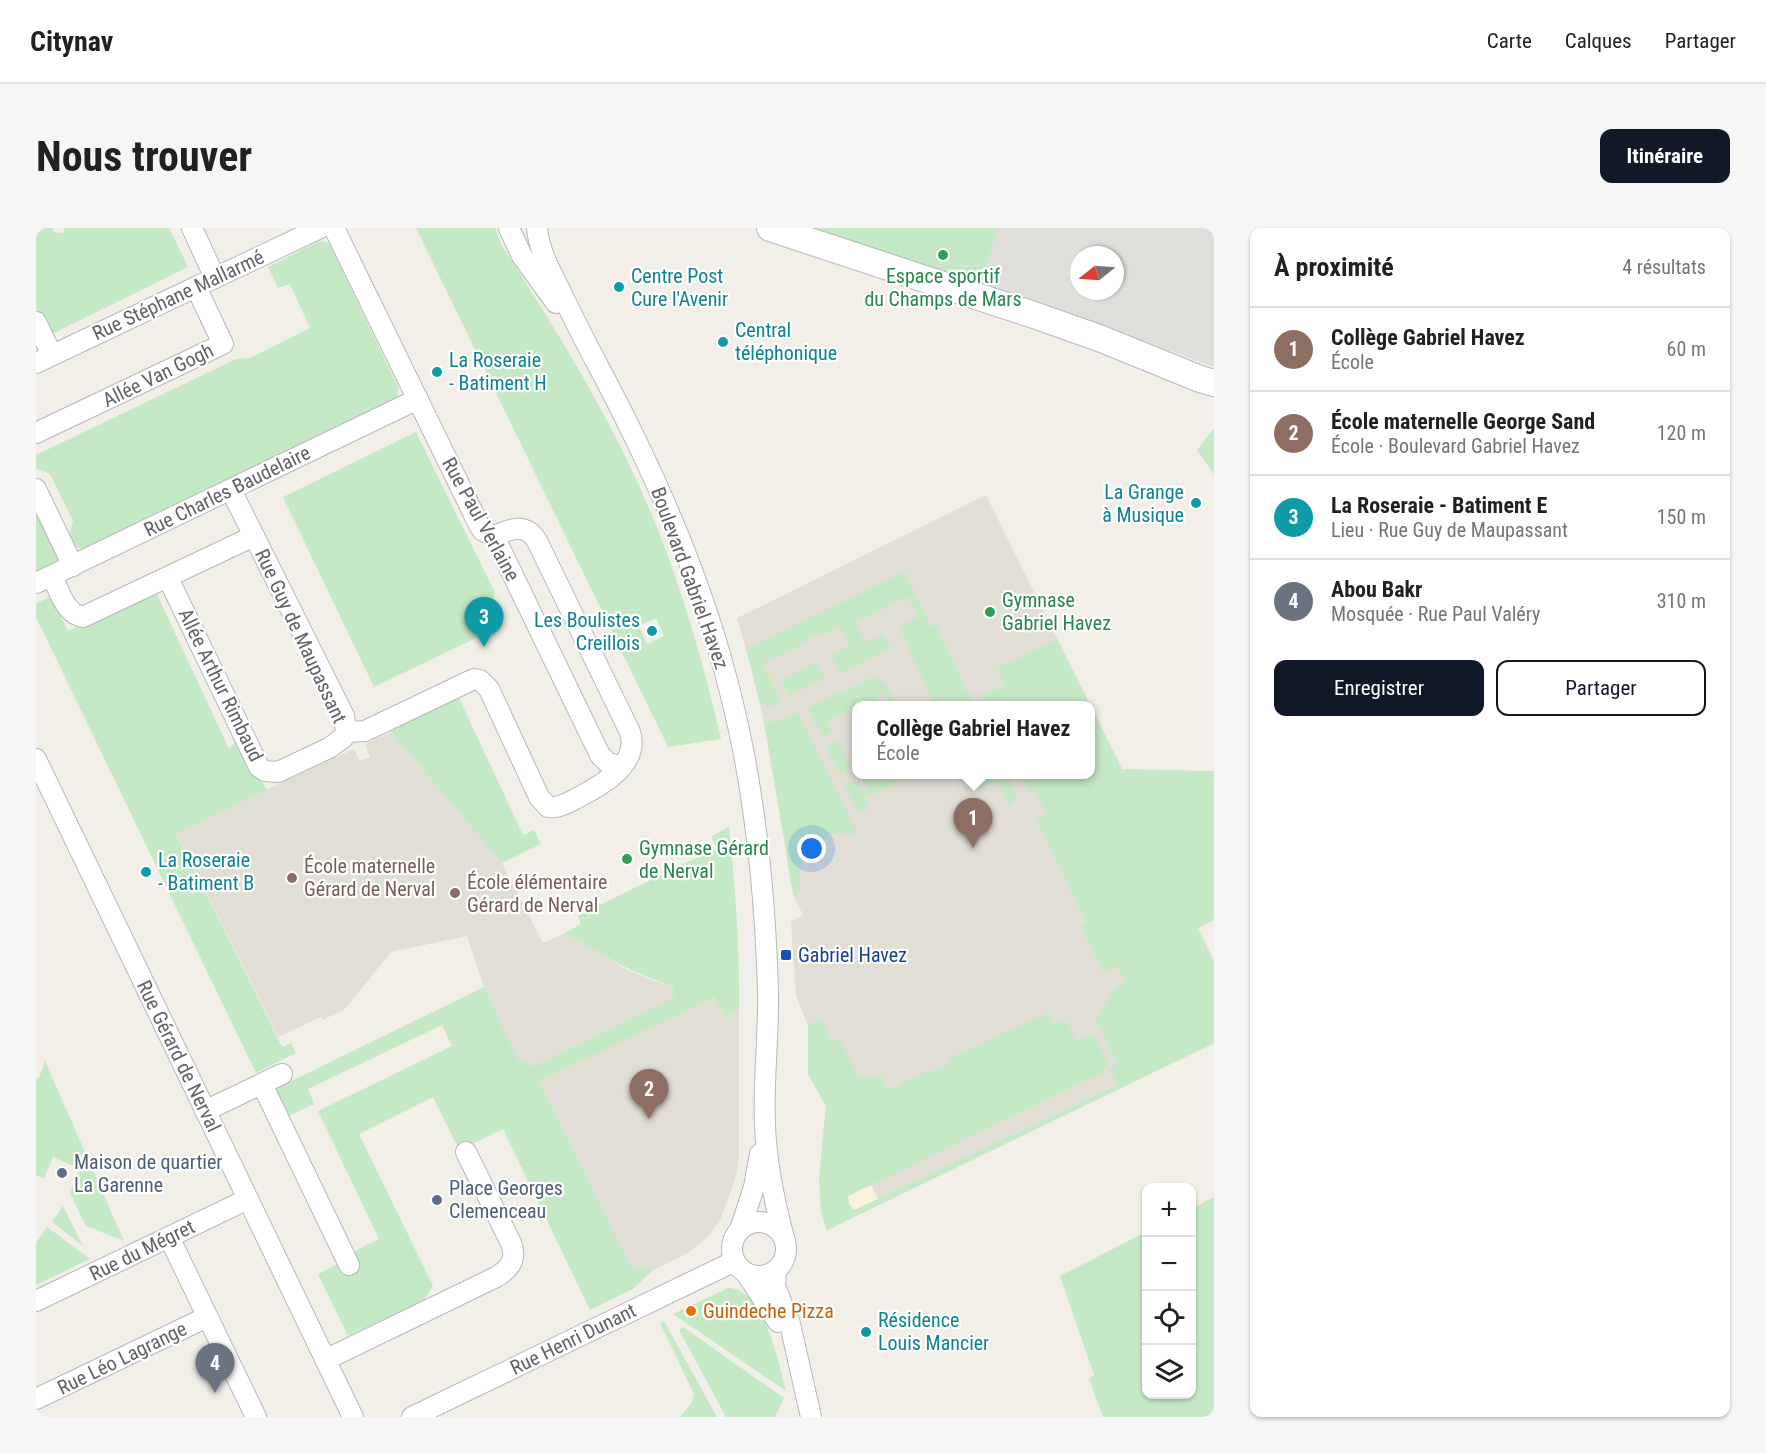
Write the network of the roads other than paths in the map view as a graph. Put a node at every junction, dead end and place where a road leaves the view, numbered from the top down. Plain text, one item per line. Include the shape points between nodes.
1 (192, 228) edge
2 (320, 228) edge
3 (334, 228) edge
4 (508, 228) edge
5 (537, 228) edge
6 (770, 228) edge
7 (215, 278) junction
8 (196, 287) junction
9 (36, 322) edge
10 (581, 336) junction
11 (44, 359) edge
12 (1209, 383) edge
13 (418, 399) junction
14 (36, 433) edge
15 (36, 489) edge
16 (231, 490) junction
17 (254, 536) junction
18 (494, 536) junction
19 (73, 566) junction
20 (168, 578) junction
21 (44, 580) edge
22 (346, 732) junction
23 (36, 759) edge
24 (622, 766) junction
25 (282, 1074) dead end
26 (262, 1084) junction
27 (205, 1111) junction
28 (765, 1122) junction
29 (466, 1152) dead end
30 (248, 1199) junction
31 (740, 1230) junction
32 (169, 1237) junction
33 (784, 1238) junction
34 (349, 1265) dead end
35 (740, 1267) junction
36 (776, 1270) junction
37 (36, 1301) edge
38 (207, 1317) junction
39 (325, 1360) junction
40 (800, 1372) junction
41 (36, 1400) edge
42 (256, 1417) edge
43 (352, 1417) edge
44 (412, 1417) edge
45 (811, 1417) edge

1 - 7 street
2 - 7 street, Rue Stéphane Mallarmé
3 - 13 street, Rue Paul Verlaine
4 - 10 street, Boulevard Gabriel Havez via 522,256
5 - 10 street, Boulevard Gabriel Havez via 544,257
6 - 12 street via 1099,338
7 - 8 street, Rue Stéphane Mallarmé
8 - 11 street, Rue Stéphane Mallarmé
8 - 14 street, Allée Van Gogh via 223,344
9 - 11 street
10 - 28 street, Boulevard Gabriel Havez via 628,423 664,502 711,625 732,700 750,792 762,897 768,993
13 - 16 street, Rue Charles Baudelaire
13 - 18 street, Rue Paul Verlaine via 478,523 483,531
15 - 19 street
16 - 17 street, Rue Guy de Maupassant
16 - 19 street, Rue Charles Baudelaire
17 - 20 street
17 - 22 street, Rue Guy de Maupassant via 344,716
18 - 24 street, Rue Paul Verlaine via 600,755 608,763
18 - 24 street via 517,528 537,541 630,732 632,748
19 - 21 street, Rue Charles Baudelaire
20 - 21 street via 82,617 73,614
20 - 22 street, Allée Arthur Rimbaud via 260,767 278,772 329,748
22 - 24 street, Rue Guy de Maupassant via 365,731 474,679 489,689 542,803 548,807 558,807 596,789
23 - 27 street, Rue Gérard de Nerval
25 - 26 street
26 - 27 street
26 - 34 street
27 - 30 street, Rue Gérard de Nerval
28 - 31 street, Boulevard Gabriel Havez via 754,1187
28 - 33 street, Boulevard Gabriel Havez via 769,1179
29 - 39 street via 511,1243 511,1264 496,1277
30 - 32 street, Rue du Mégret
30 - 39 street, Rue Gérard de Nerval
31 - 33 street via 750,1224 766,1223
31 - 35 street via 732,1245
32 - 37 street, Rue du Mégret
32 - 38 street
33 - 36 street via 785,1258
35 - 36 street via 761,1276
35 - 40 street via 772,1311
35 - 44 street, Rue Henri Dunant
36 - 40 street via 775,1286 790,1324
38 - 41 street, Rue Léo Lagrange
38 - 42 street
39 - 43 street, Rue Gérard de Nerval
40 - 45 street

